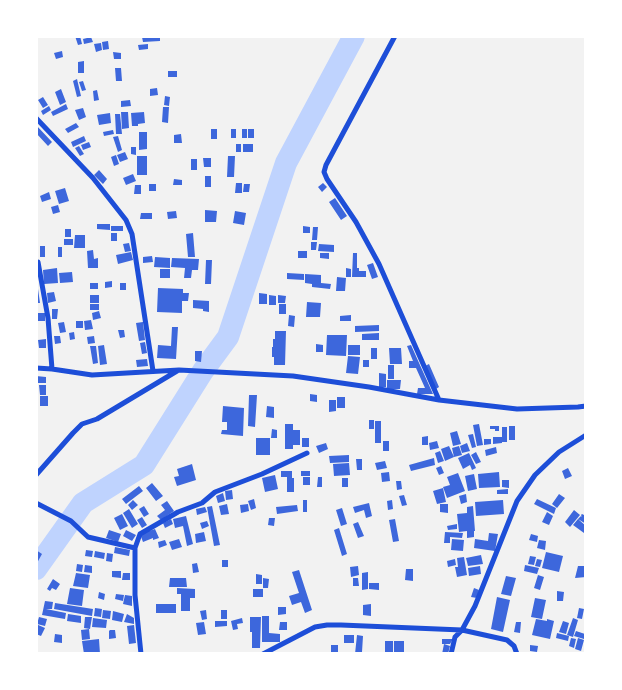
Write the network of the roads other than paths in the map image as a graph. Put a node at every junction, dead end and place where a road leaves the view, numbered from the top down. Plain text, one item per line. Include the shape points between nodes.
1 (396, 36) edge
2 (36, 118) edge
3 (38, 262) dead end
4 (36, 368) edge
5 (52, 369) junction
6 (179, 370) junction
7 (153, 371) junction
8 (439, 400) junction
9 (586, 406) edge
10 (585, 436) edge
11 (307, 453) dead end
12 (36, 475) edge
13 (36, 503) edge
14 (135, 548) junction
15 (462, 630) junction
16 (141, 654) edge
17 (262, 654) edge
18 (451, 654) edge
19 (517, 654) edge

1 - 8 street via 324,172 379,264
2 - 7 street via 126,220 132,234
3 - 5 street via 48,318
4 - 5 street
5 - 7 street via 92,375
6 - 7 street
6 - 8 street via 293,376
6 - 12 street via 97,419 82,424
8 - 9 street via 517,409
10 - 15 street via 559,452 535,475 517,500 475,606
11 - 14 street via 215,492 202,503 170,516 140,534
13 - 14 street via 71,522 88,537
14 - 16 street via 135,595
15 - 17 street via 327,625 315,627
15 - 18 street via 455,637
15 - 19 street via 507,640

